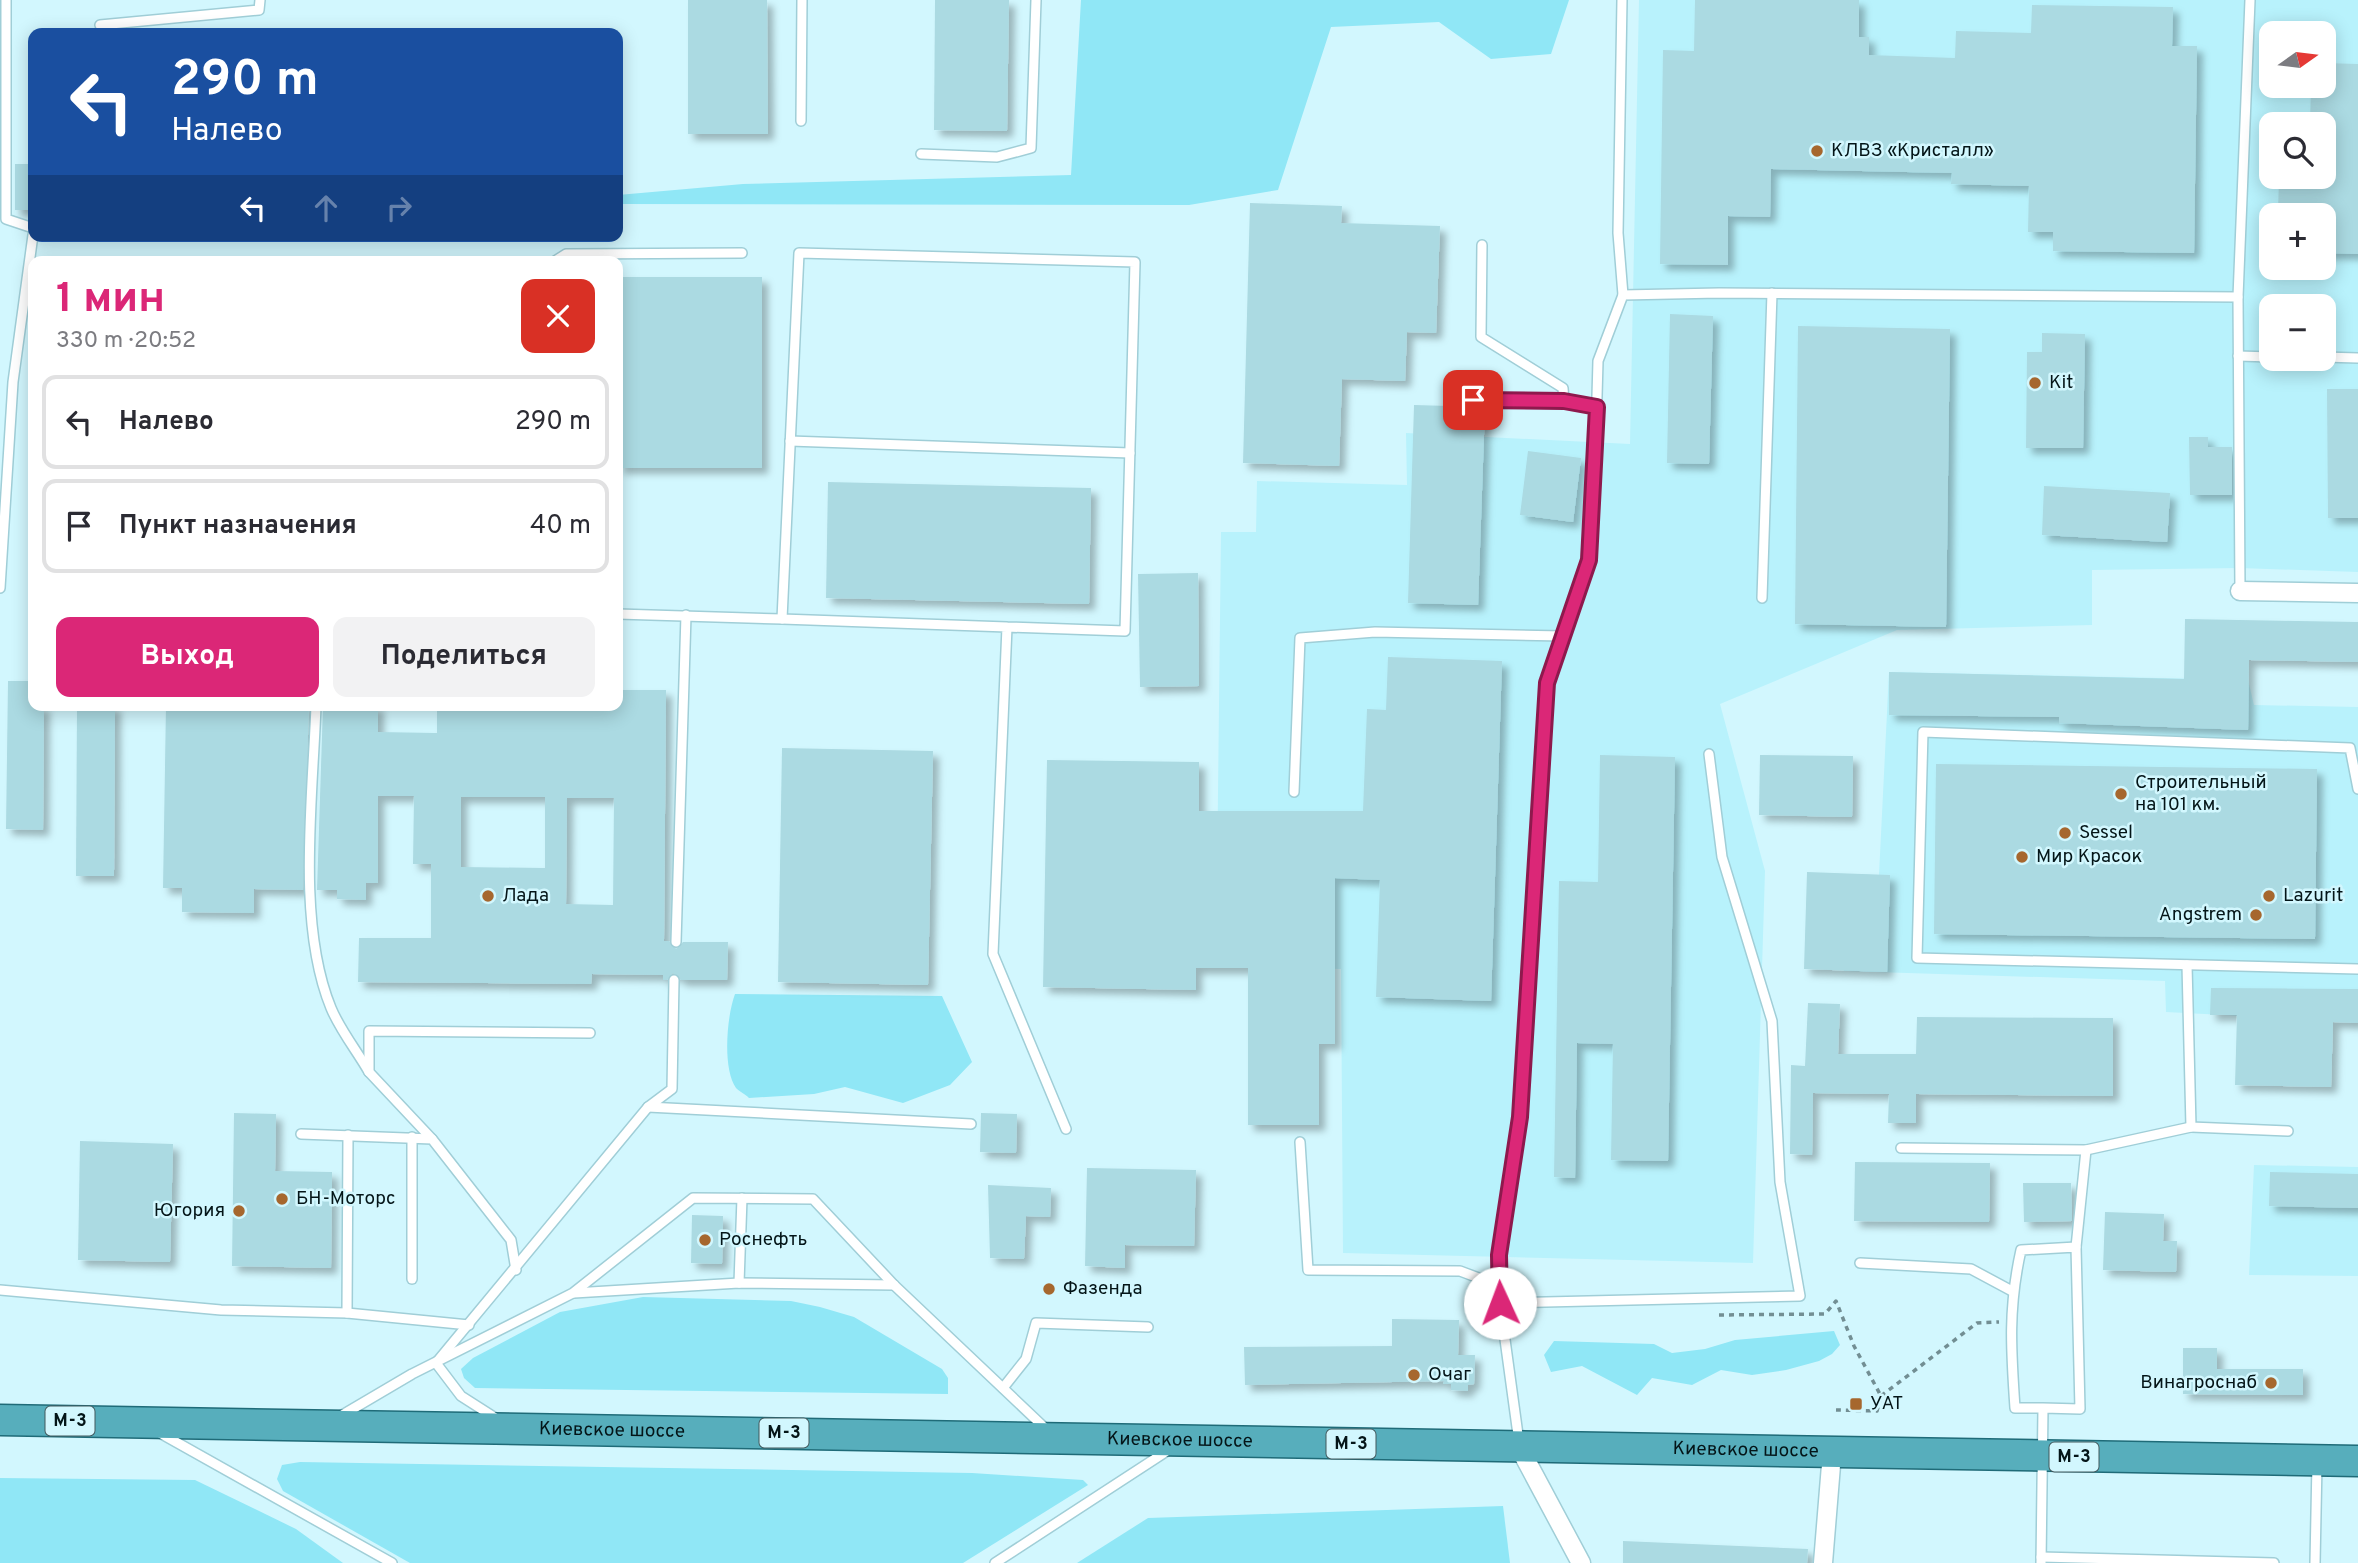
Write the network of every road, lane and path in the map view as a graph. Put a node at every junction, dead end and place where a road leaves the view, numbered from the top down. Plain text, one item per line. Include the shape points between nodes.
1 (6, 0) edge
2 (260, 0) edge
3 (802, 0) edge
4 (1036, 0) edge
5 (1622, 0) edge
6 (2250, 0) edge
7 (100, 25) dead end
8 (801, 121) dead end
9 (921, 154) dead end
10 (28, 227) edge
11 (1482, 245) dead end
12 (742, 253) dead end
13 (563, 256) edge
14 (28, 272) edge
15 (1772, 293) junction
16 (1623, 295) junction
17 (2238, 298) junction
18 (2238, 356) junction
19 (2259, 357) edge
20 (2336, 358) edge
21 (2358, 358) edge
22 (1473, 400) dead end
23 (1564, 401) junction
24 (1597, 407) junction
25 (790, 440) junction
26 (1130, 453) junction
27 (0, 587) edge
28 (2240, 591) joint
29 (2358, 593) edge
30 (1762, 598) dead end
31 (623, 614) edge
32 (686, 615) junction
33 (782, 619) junction
34 (1007, 627) junction
35 (1563, 636) junction
36 (316, 711) edge
37 (1709, 754) dead end
38 (2358, 789) edge
39 (1294, 792) dead end
40 (676, 942) dead end
41 (2187, 965) junction
42 (2358, 969) edge
43 (674, 980) dead end
44 (590, 1033) dead end
45 (369, 1072) junction
46 (648, 1107) junction
47 (971, 1124) dead end
48 (2191, 1127) junction
49 (1066, 1129) dead end
50 (2288, 1131) dead end
51 (302, 1134) dead end
52 (348, 1135) junction
53 (412, 1136) junction
54 (432, 1139) junction
55 (1300, 1142) dead end
56 (1901, 1148) dead end
57 (2086, 1150) junction
58 (742, 1198) junction
59 (2076, 1247) junction
60 (1860, 1264) dead end
61 (516, 1270) junction
62 (412, 1279) dead end
63 (739, 1283) junction
64 (894, 1285) junction
65 (1500, 1286) junction
66 (0, 1290) edge
67 (2012, 1291) junction
68 (573, 1293) junction
69 (1500, 1303) junction
70 (347, 1312) junction
71 (1718, 1315) dead end
72 (2010, 1322) junction
73 (469, 1325) junction
74 (1148, 1327) dead end
75 (436, 1363) junction
76 (1003, 1388) junction
77 (1881, 1396) junction
78 (2043, 1409) junction
79 (1836, 1410) dead end
80 (0, 1420) edge
81 (140, 1422) junction
82 (325, 1425) junction
83 (513, 1429) junction
84 (1055, 1437) junction
85 (1183, 1440) junction
86 (1519, 1447) junction
87 (1832, 1452) junction
88 (2042, 1456) junction
89 (2317, 1461) junction
90 (2358, 1461) edge
91 (2041, 1560) edge
92 (2178, 1562) edge
93 (392, 1563) edge
94 (995, 1563) edge
95 (1581, 1563) edge
96 (1823, 1563) edge
97 (2274, 1563) edge
98 (2315, 1563) edge

1 - 10 lane via 6,219
2 - 7 lane via 259,10
3 - 8 lane
4 - 9 lane via 1031,148 997,157
5 - 16 lane via 1618,233
6 - 17 lane
11 - 23 lane via 1481,337 1563,388
12 - 13 lane
14 - 27 lane via 13,382
15 - 16 lane
15 - 17 lane
15 - 30 lane
16 - 24 lane via 1598,361
17 - 18 lane
18 - 19 lane
18 - 28 lane
20 - 21 lane
22 - 23 lane
23 - 24 lane
24 - 35 lane via 1589,560
25 - 26 lane
25 - 26 lane via 799,253 1135,262
25 - 33 lane
26 - 34 lane via 1125,631
28 - 29 street
31 - 32 lane
32 - 33 lane
32 - 40 lane
33 - 34 lane
34 - 49 lane via 993,954
35 - 39 lane via 1375,632 1300,638
35 - 65 lane via 1547,683 1520,1117 1499,1255
36 - 45 lane via 310,883 319,972 331,1010
37 - 69 lane via 1722,857 1772,1021 1780,1182 1800,1296
38 - 41 lane via 2350,748 1923,732 1917,958
41 - 42 lane
41 - 48 lane
43 - 46 lane via 671,1089
44 - 45 lane via 369,1031
45 - 54 lane
46 - 47 lane
46 - 61 lane
48 - 50 lane
48 - 57 lane
51 - 52 lane
52 - 53 lane
52 - 70 lane
53 - 54 lane
53 - 62 lane
54 - 61 lane via 511,1240
55 - 65 lane via 1308,1270 1460,1271
56 - 57 lane
57 - 59 lane
58 - 63 lane
58 - 64 lane via 813,1199
58 - 68 lane via 693,1198
59 - 67 lane via 2021,1250
59 - 78 lane via 2080,1409
60 - 67 lane via 1971,1269
61 - 73 lane
63 - 64 lane
63 - 68 lane
64 - 76 lane
65 - 69 lane
66 - 70 lane via 221,1310
67 - 72 lane
68 - 75 lane
69 - 86 lane
70 - 73 lane
71 - 77 path via 1825,1314 1836,1301
72 - 77 path via 1977,1324
72 - 78 lane via 2015,1408
73 - 75 lane
74 - 76 lane via 1036,1323 1026,1359
75 - 82 lane
75 - 83 lane via 461,1396
76 - 84 lane
77 - 79 path via 1877,1411
78 - 88 lane
80 - 81 highway, Киевское шоссе / М-3
81 - 82 highway, Киевское шоссе / М-3
81 - 93 lane
82 - 83 highway, Киевское шоссе / М-3
83 - 84 highway, Киевское шоссе / М-3
84 - 85 highway, Киевское шоссе / М-3
85 - 86 highway, Киевское шоссе / М-3
85 - 94 lane
86 - 87 highway, Киевское шоссе / М-3
86 - 95 street
87 - 88 highway, Киевское шоссе / М-3
87 - 96 street
88 - 89 highway, Киевское шоссе / М-3
88 - 91 lane
89 - 90 highway, Киевское шоссе / М-3
89 - 98 lane
91 - 92 lane
92 - 97 lane

